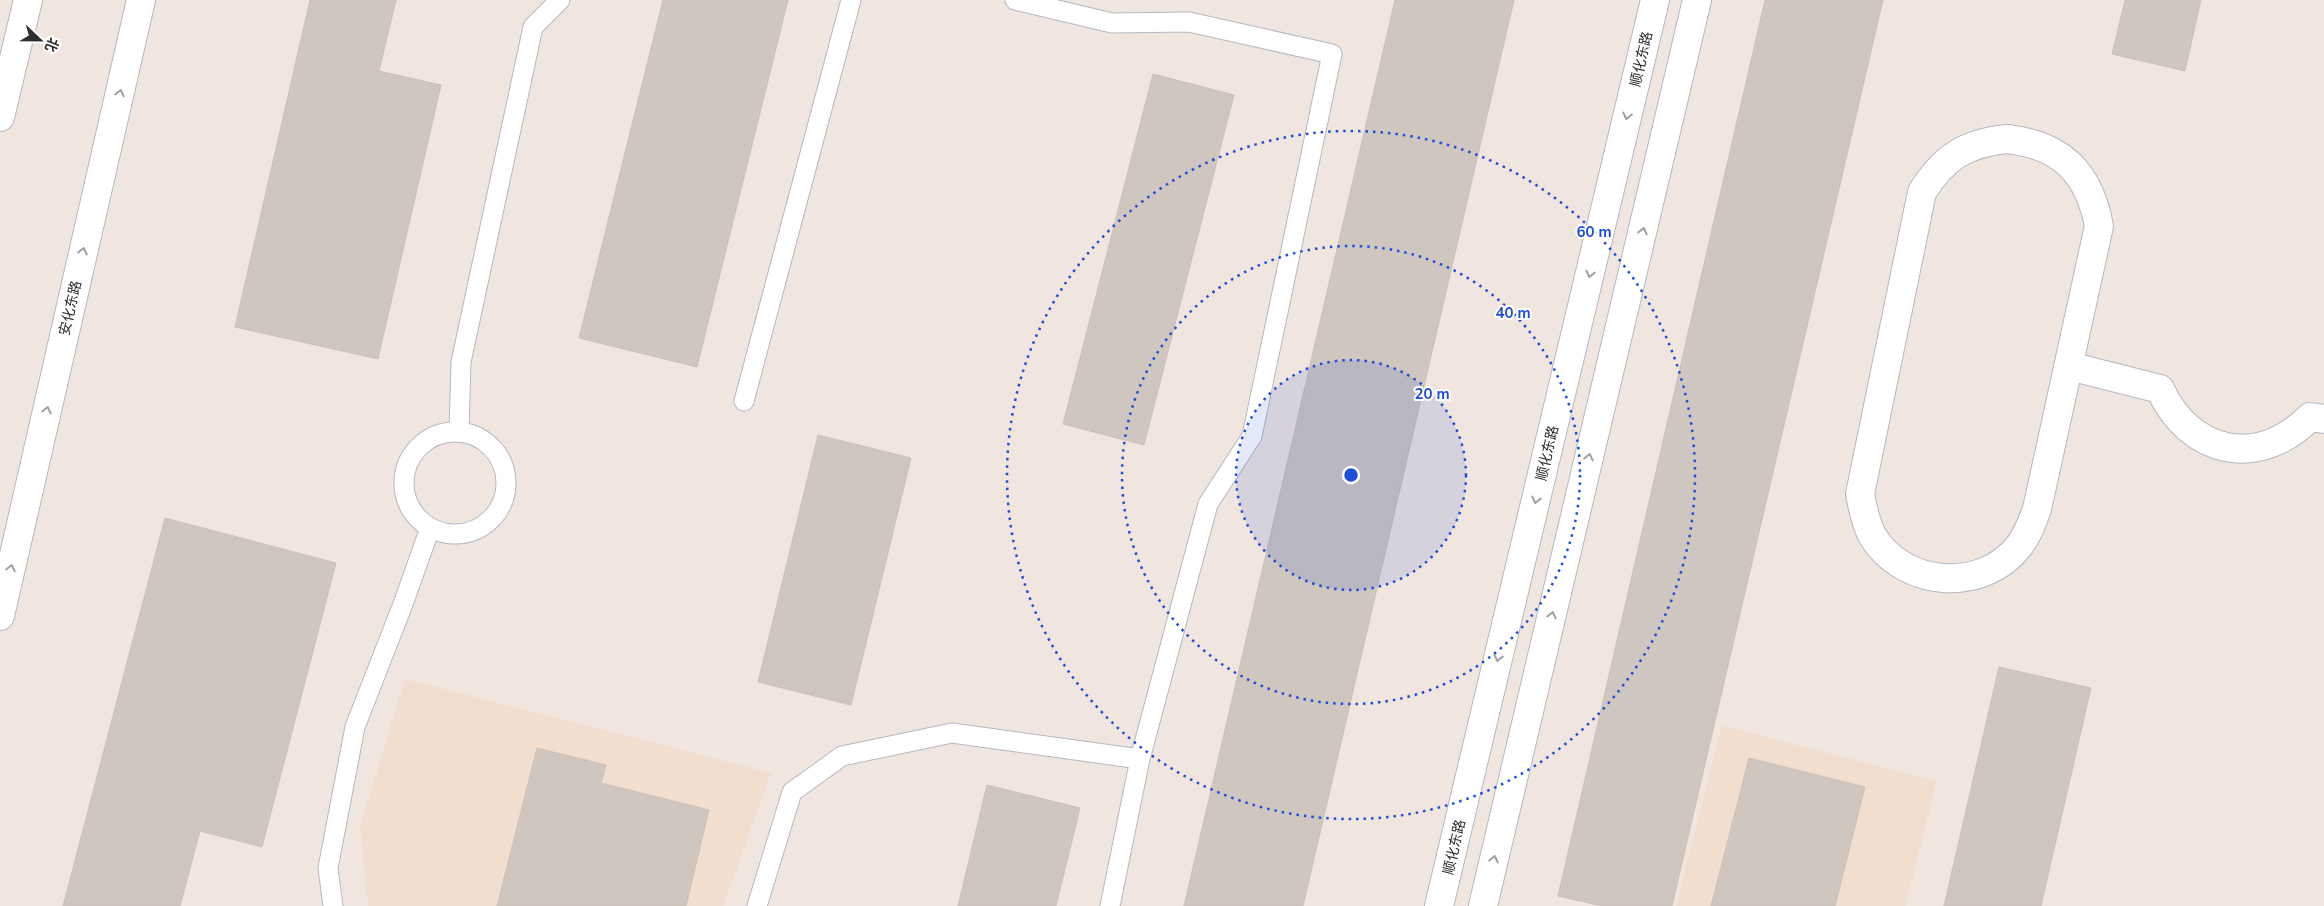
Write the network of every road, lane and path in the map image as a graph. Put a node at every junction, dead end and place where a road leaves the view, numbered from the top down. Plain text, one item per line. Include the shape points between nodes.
1 (28, 0) edge
2 (141, 0) edge
3 (560, 0) edge
4 (851, 0) edge
5 (1015, 0) edge
6 (1655, 0) edge
7 (1697, 0) edge
8 (0, 117) edge
9 (2069, 366) junction
10 (744, 400) dead end
11 (2324, 420) edge
12 (459, 431) junction
13 (430, 528) junction
14 (0, 616) edge
15 (1140, 759) junction
16 (333, 906) edge
17 (757, 906) edge
18 (1110, 906) edge
19 (1440, 906) edge
20 (1483, 906) edge

1 - 8 street
14 -> 2 street, 安化东路
3 - 12 lane via 533,26 461,362
4 - 10 lane
5 - 15 lane via 1112,23 1189,22 1332,54 1252,436 1208,504
6 -> 19 street, 顺化东路
20 -> 7 street
9 - 9 street via 2037,509 2030,530 2018,548 1983,573 1962,578 1920,574 1901,565 1885,551 1872,534 1860,494 1922,192 1933,174 1966,148 2007,140 2046,148 2063,158 2088,188 2099,226
9 - 11 street via 2160,389 2168,406 2193,434 2228,448 2265,446 2298,430 2310,417
12 - 13 lane via 442,433 426,440 413,452 406,468 407,502 416,517
12 - 13 lane via 476,435 501,459 506,474 506,491 501,507 478,529 462,534 445,534
13 - 16 lane via 355,727 328,868
15 - 17 lane via 952,733 842,756 792,792
15 - 18 lane

